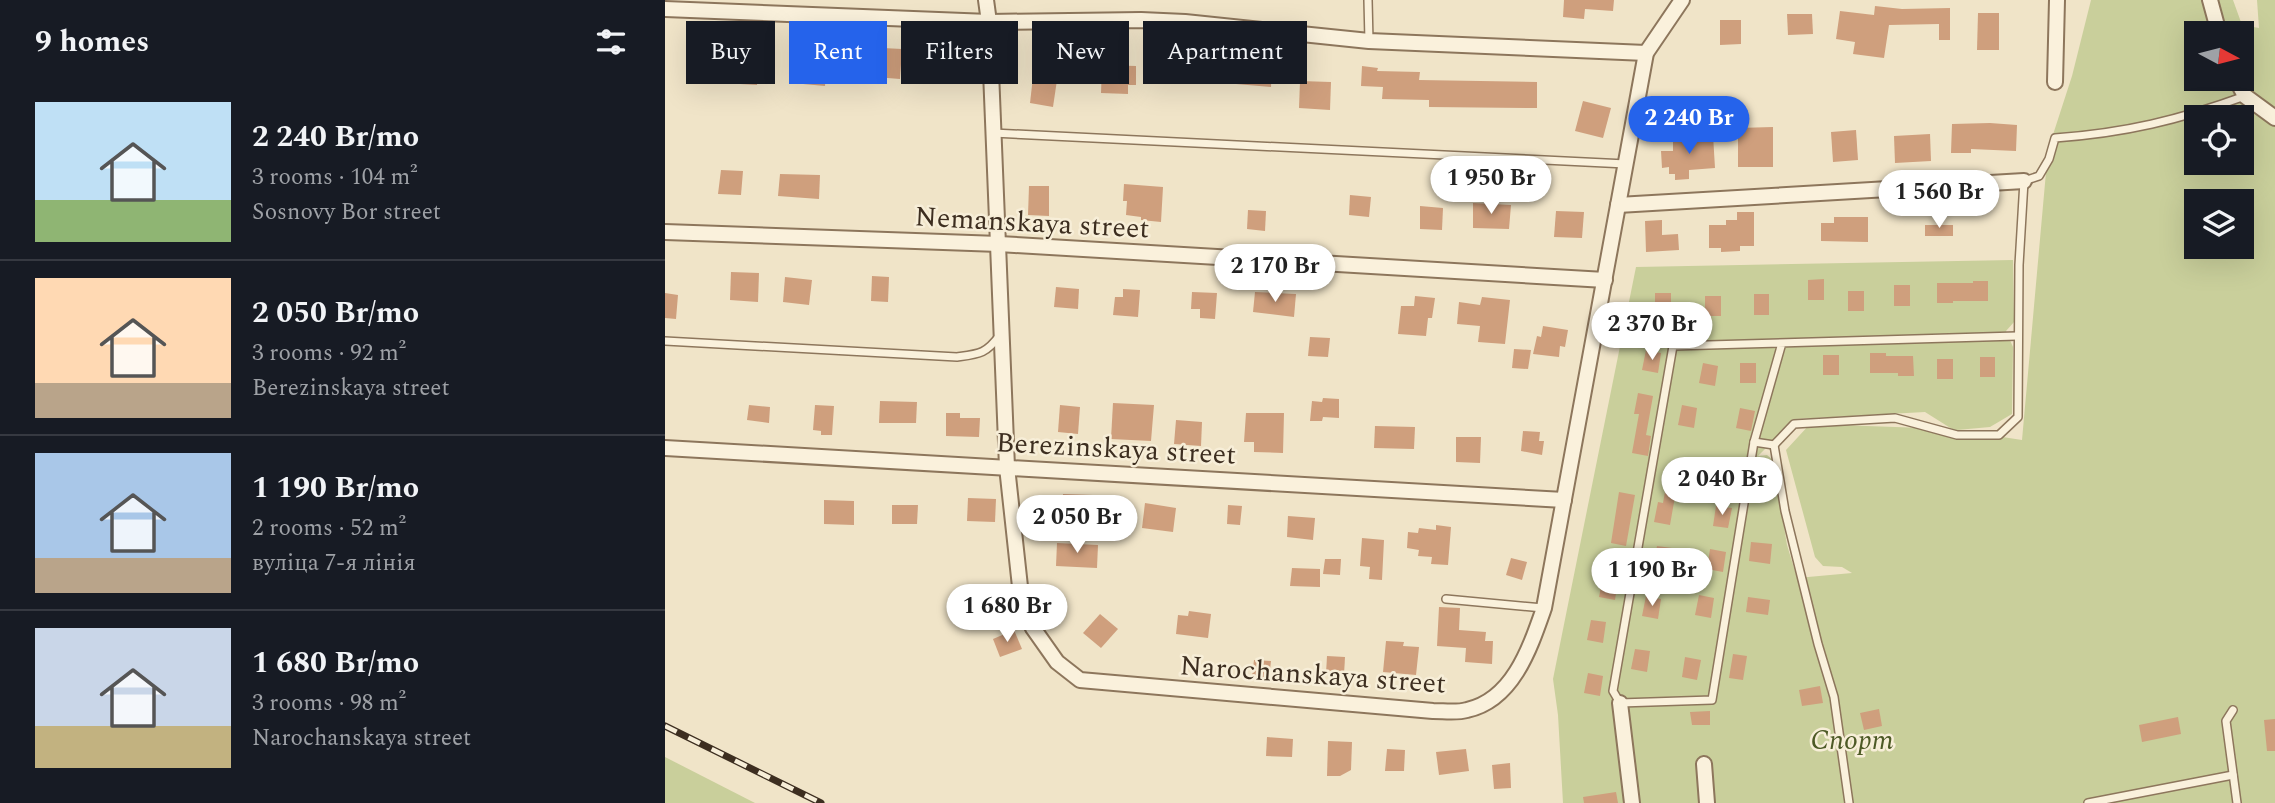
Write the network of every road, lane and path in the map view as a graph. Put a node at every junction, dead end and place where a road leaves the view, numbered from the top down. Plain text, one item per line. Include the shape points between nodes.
1 (986, 0) edge
2 (1368, 0) edge
3 (1682, 0) edge
4 (2057, 0) edge
5 (2210, 0) edge
6 (665, 9) edge
7 (964, 21) edge
8 (989, 21) edge
9 (2216, 21) edge
10 (1018, 22) edge
11 (1369, 41) junction
12 (1646, 53) junction
13 (2055, 82) dead end
14 (991, 84) edge
15 (2243, 91) edge
16 (2245, 96) junction
17 (2275, 118) edge
18 (993, 133) junction
19 (1626, 164) junction
20 (2024, 181) junction
21 (1618, 205) junction
22 (665, 232) edge
23 (999, 244) junction
24 (1605, 280) junction
25 (1001, 334) junction
26 (2017, 336) junction
27 (665, 341) edge
28 (1782, 343) junction
29 (1755, 442) junction
30 (1774, 445) junction
31 (665, 448) edge
32 (1007, 467) junction
33 (1564, 500) junction
34 (1446, 599) dead end
35 (1544, 608) junction
36 (1620, 703) junction
37 (2233, 710) dead end
38 (1704, 764) dead end
39 (2233, 775) junction
40 (1632, 803) edge
41 (1707, 803) edge
42 (1849, 803) edge
43 (2088, 803) edge
44 (2237, 803) edge

1 - 8 street
2 - 11 lane
3 - 12 street
4 - 13 street
5 - 9 street
6 - 7 street
10 - 11 street via 1185,22
11 - 12 street
12 - 19 street, Narochanskaya street
14 - 18 street
15 - 16 street
16 - 17 street
16 - 20 lane via 2160,123 2055,138 2039,176
18 - 19 lane
18 - 23 street
19 - 21 street, Narochanskaya street
20 - 21 street
20 - 26 lane
21 - 24 street, Narochanskaya street
22 - 23 street, Nemanskaya street
23 - 24 street, Nemanskaya street
23 - 25 street
24 - 33 street, Narochanskaya street
25 - 27 lane via 982,353 957,357
25 - 32 street
26 - 28 lane
26 - 30 lane via 2018,417 1999,435 1957,435 1895,418 1794,424
28 - 29 lane
28 - 36 lane via 1674,346 1613,691
29 - 30 lane
29 - 36 lane via 1712,700
30 - 42 lane via 1785,511 1834,697
31 - 32 street, Berezinskaya street
32 - 33 street, Berezinskaya street
32 - 35 street, Narochanskaya street via 1022,605 1057,662 1080,680 1393,709 1466,711 1490,702 1510,682
33 - 35 street, Narochanskaya street
34 - 35 lane
36 - 40 street
37 - 39 lane via 2226,722
38 - 41 street
39 - 43 lane
39 - 44 lane

